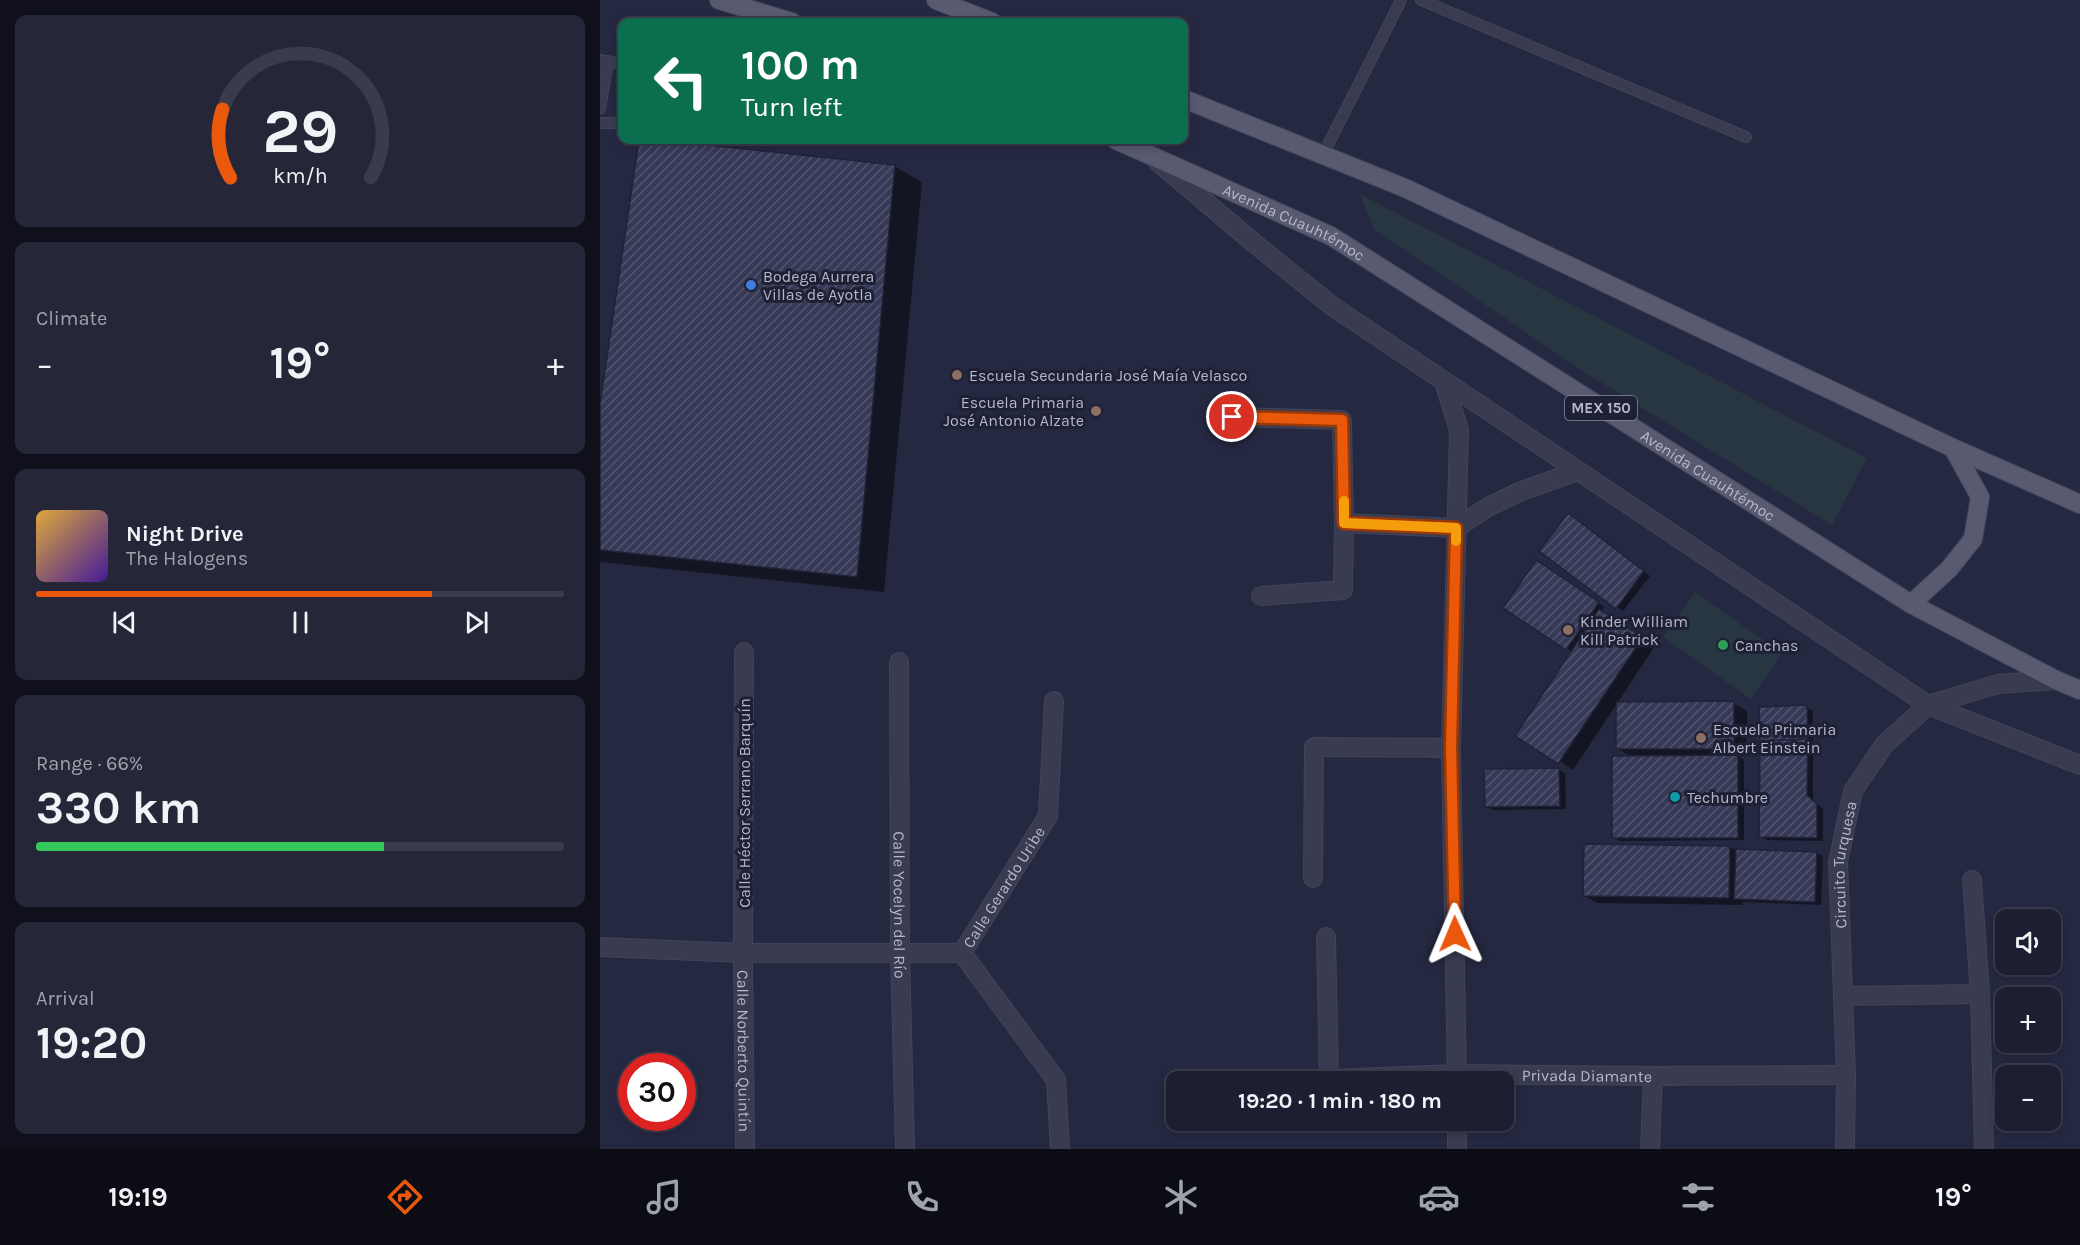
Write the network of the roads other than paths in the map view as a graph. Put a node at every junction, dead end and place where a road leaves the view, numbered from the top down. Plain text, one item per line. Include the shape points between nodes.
1 (719, 0) edge
2 (936, 0) edge
3 (1401, 0) edge
4 (1421, 0) edge
5 (779, 18) edge
6 (982, 18) edge
7 (604, 60) edge
8 (1188, 101) edge
9 (600, 109) edge
10 (600, 123) edge
11 (618, 123) edge
12 (1746, 137) dead end
13 (1125, 144) edge
14 (1149, 154) junction
15 (1323, 155) junction
16 (1444, 382) junction
17 (1232, 417) dead end
18 (1953, 448) junction
19 (1578, 471) junction
20 (2080, 504) edge
21 (1344, 523) junction
22 (1456, 528) junction
23 (1261, 596) dead end
24 (1911, 604) junction
25 (744, 652) dead end
26 (899, 662) dead end
27 (2056, 680) junction
28 (2080, 690) edge
29 (1054, 701) dead end
30 (1928, 705) junction
31 (1451, 747) junction
32 (2080, 765) edge
33 (1313, 878) dead end
34 (1972, 880) dead end
35 (1326, 937) dead end
36 (600, 947) edge
37 (900, 952) junction
38 (743, 953) junction
39 (962, 953) junction
40 (1980, 994) junction
41 (1843, 996) junction
42 (1329, 1071) edge
43 (1457, 1071) edge
44 (1846, 1075) junction
45 (1653, 1076) junction
46 (1514, 1077) edge
47 (1457, 1131) edge
48 (745, 1149) edge
49 (904, 1149) edge
50 (1060, 1149) edge
51 (1457, 1149) edge
52 (1650, 1149) edge
53 (1845, 1149) edge
54 (1984, 1149) edge

1 - 5 main road
2 - 6 main road
3 - 15 lane
4 - 12 lane
7 - 9 lane
8 - 15 main road
10 - 11 lane
13 - 14 main road, Avenida Cuauhtémoc / MEX 150
14 - 16 street via 1332,306
14 - 24 main road, Avenida Cuauhtémoc / MEX 150 via 1331,236
15 - 18 main road via 1405,188
16 - 19 street
16 - 22 street via 1459,430
17 - 21 street via 1342,420
18 - 20 main road
18 - 24 main road via 1980,497 1972,539 1949,569
19 - 22 street via 1519,492
19 - 30 street
21 - 22 street
21 - 23 street via 1343,590
22 - 31 street
24 - 27 main road, Avenida Cuauhtémoc / MEX 150
25 - 38 street, Calle Héctor Serrano Barquín
26 - 37 street, Calle Yocelyn del Río
27 - 28 main road, Avenida Cuauhtémoc / MEX 150
27 - 30 street, Circuito Turquesa via 1998,684
29 - 39 street, Calle Gerardo Uribe via 1048,816
30 - 32 street
30 - 41 street, Circuito Turquesa via 1884,746 1853,791 1838,862
31 - 33 street via 1314,747
31 - 43 street
34 - 40 street
35 - 42 street, Privada Diamante
36 - 38 street
37 - 38 street
37 - 39 street
37 - 49 street, Calle Yocelyn del Río
38 - 48 street, Calle Norberto Quintín
39 - 50 street, Calle Gerardo Uribe via 1056,1080
40 - 41 street
40 - 54 street
41 - 44 street, Circuito Turquesa
44 - 45 street, Privada Diamante
44 - 53 street, Circuito Turquesa
45 - 46 street, Privada Diamante
45 - 52 street
47 - 51 street

